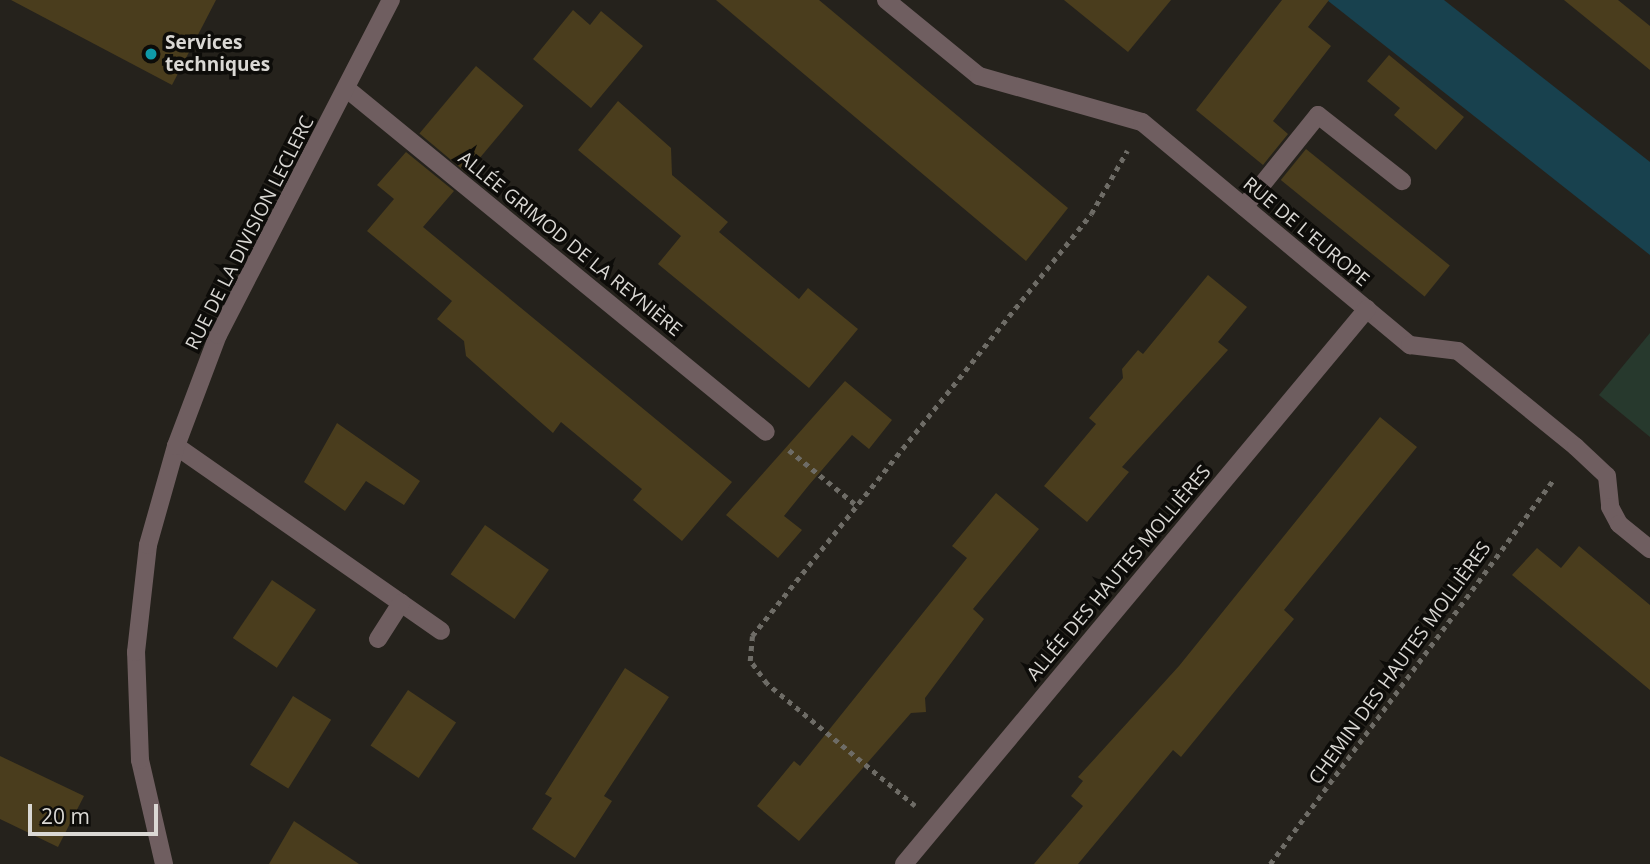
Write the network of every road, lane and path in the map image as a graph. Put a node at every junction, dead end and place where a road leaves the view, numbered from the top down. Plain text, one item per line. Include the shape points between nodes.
1 (391, 0) edge
2 (887, 0) edge
3 (347, 89) junction
4 (1142, 122) junction
5 (1402, 181) dead end
6 (1244, 207) junction
7 (1367, 309) junction
8 (766, 432) joint
9 (176, 446) junction
10 (1554, 479) dead end
11 (855, 505) junction
12 (1650, 549) edge
13 (401, 603) junction
14 (442, 631) dead end
15 (378, 639) dead end
16 (936, 823) junction
17 (164, 864) edge
18 (904, 864) edge
19 (1270, 864) edge

1 - 3 street, RUE DE LA DIVISION LECLERC
2 - 4 street, RUE DE L'EUROPE via 979,76
3 - 8 street, ALLÉE GRIMOD DE LA REYNIÈRE
3 - 9 street, RUE DE LA DIVISION LECLERC via 218,335
4 - 6 street, RUE DE L'EUROPE
4 - 11 path via 1091,214
5 - 6 street via 1318,115
6 - 7 street, RUE DE L'EUROPE
7 - 12 street, RUE DE L'EUROPE via 1410,345 1458,351 1576,447 1607,476 1619,524
7 - 16 street, ALLÉE DES HAUTES MOLLIÈRES
8 - 11 path
9 - 13 street
9 - 17 street, RUE DE LA DIVISION LECLERC via 148,545 136,652 140,760
10 - 19 path, CHEMIN DES HAUTES MOLLIÈRES
11 - 16 path via 752,636 750,661 767,684
13 - 14 street
13 - 15 street
16 - 18 street, ALLÉE DES HAUTES MOLLIÈRES

